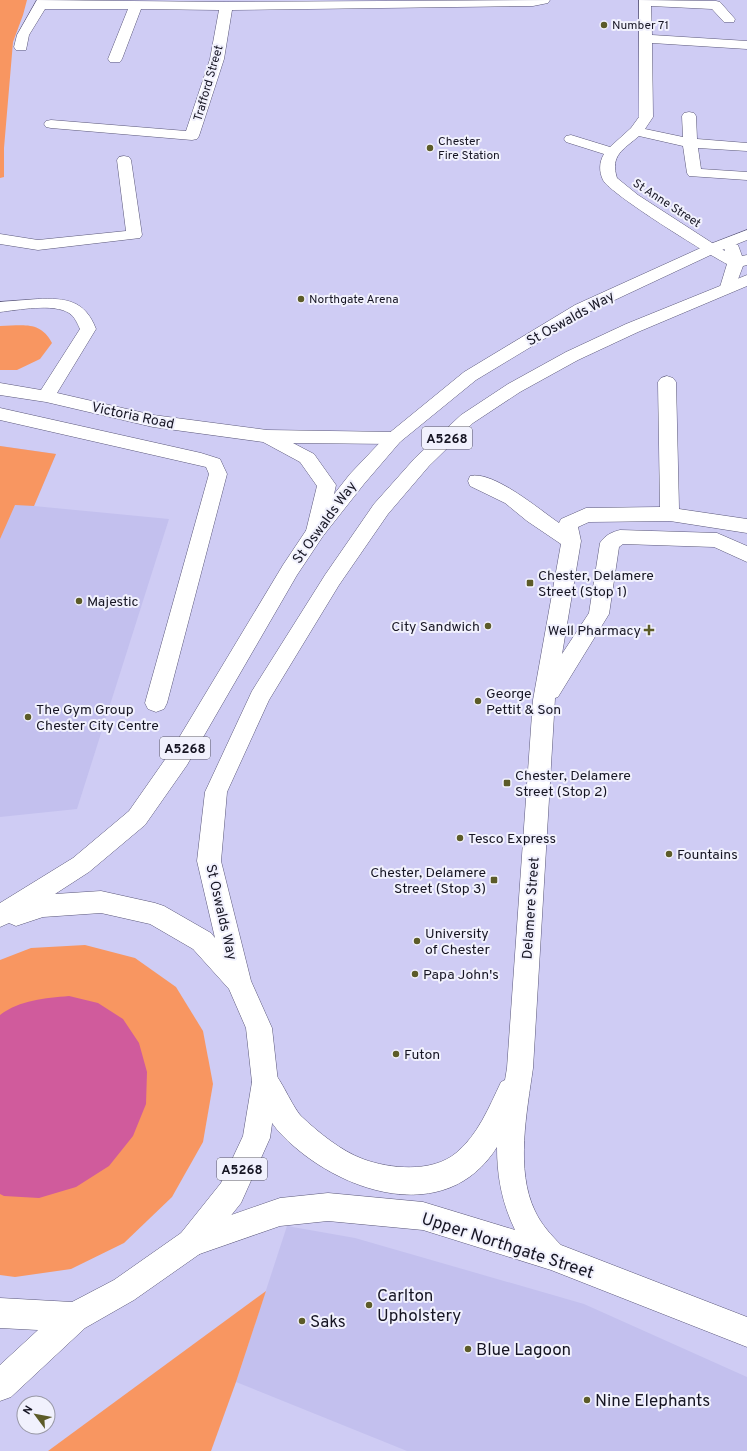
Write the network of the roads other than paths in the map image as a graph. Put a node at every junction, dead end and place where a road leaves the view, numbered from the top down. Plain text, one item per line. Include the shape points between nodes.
1 (544, 0) edge
2 (645, 1) edge
3 (42, 3) edge
4 (136, 6) junction
5 (226, 6) junction
6 (729, 19) dead end
7 (646, 39) junction
8 (747, 45) edge
9 (21, 47) dead end
10 (115, 59) dead end
11 (689, 116) dead end
12 (51, 124) dead end
13 (635, 131) junction
14 (571, 139) dead end
15 (690, 142) junction
16 (747, 147) edge
17 (610, 156) junction
18 (124, 160) dead end
19 (747, 176) edge
20 (638, 184) dead end
21 (708, 230) dead end
22 (747, 236) edge
23 (0, 239) edge
24 (719, 246) junction
25 (742, 261) edge
26 (737, 284) edge
27 (0, 307) edge
28 (667, 382) dead end
29 (0, 389) edge
30 (46, 396) junction
31 (0, 414) edge
32 (267, 436) junction
33 (394, 438) junction
34 (477, 481) dead end
35 (670, 514) junction
36 (747, 526) edge
37 (316, 531) junction
38 (571, 541) junction
39 (747, 555) edge
40 (544, 700) junction
41 (156, 703) dead end
42 (0, 916) edge
43 (0, 920) edge
44 (238, 981) junction
45 (520, 1068) junction
46 (265, 1082) junction
47 (192, 1243) junction
48 (551, 1256) junction
49 (0, 1313) edge
50 (74, 1317) junction
51 (747, 1332) edge
52 (0, 1386) edge

1 - 5 main road
2 - 6 main road via 716,5
2 - 7 main road
3 - 4 main road
3 - 9 main road via 23,35
4 - 5 main road
4 - 10 main road
5 - 12 main road, Trafford Street via 217,59 192,136
7 - 8 main road
7 - 13 main road via 646,117
11 - 15 main road
13 - 15 main road
13 - 17 main road
14 - 17 main road
15 - 16 main road
15 - 19 main road via 694,173
17 - 20 main road, St Anne Street via 619,171
17 - 24 main road, St Anne Street via 607,172 610,180 633,198
18 - 23 main road via 134,235 38,245
21 - 24 main road, St Anne Street
22 - 24 main road, St Oswalds Way / A5268
24 - 25 main road via 726,259
24 - 33 main road, St Oswalds Way / A5268 via 580,309 470,376
25 - 26 main road
26 - 44 main road, St Oswalds Way / A5268 via 627,330 514,388 468,419 422,462 381,509 332,580 260,697 216,792 209,861
27 - 30 main road via 59,304 74,308 83,317 88,329
28 - 35 main road
29 - 30 main road, Victoria Road
30 - 32 main road, Victoria Road via 154,421
31 - 41 main road via 213,463 218,474
32 - 33 main road, Victoria Road
32 - 37 main road, Victoria Road via 307,458 327,485
33 - 37 main road, St Oswalds Way / A5268 via 357,478
34 - 38 main road via 512,498
35 - 36 main road, Delamere Street
35 - 38 main road, Delamere Street via 586,515 568,524
37 - 42 main road, St Oswalds Way / A5268 via 249,637 179,758 137,818 81,865
38 - 40 main road, Delamere Street
39 - 40 main road via 717,540 620,537 610,543 599,614
40 - 45 main road, Delamere Street
43 - 44 main road, A5268 via 43,906 101,902 156,914 202,941
44 - 46 main road, A5268 via 259,1028
45 - 46 main road, Delamere Street via 491,1133 478,1150 456,1170 428,1181 399,1181 356,1170 318,1148 289,1123
45 - 48 main road, Delamere Street via 512,1124 510,1169 524,1219
46 - 47 main road, A5268 via 256,1138 232,1193
47 - 48 main road, Upper Northgate Street via 280,1212 328,1207 422,1216
47 - 50 main road, A5268 via 124,1290
48 - 51 main road, Upper Northgate Street
49 - 50 main road
50 - 52 main road, A5268

